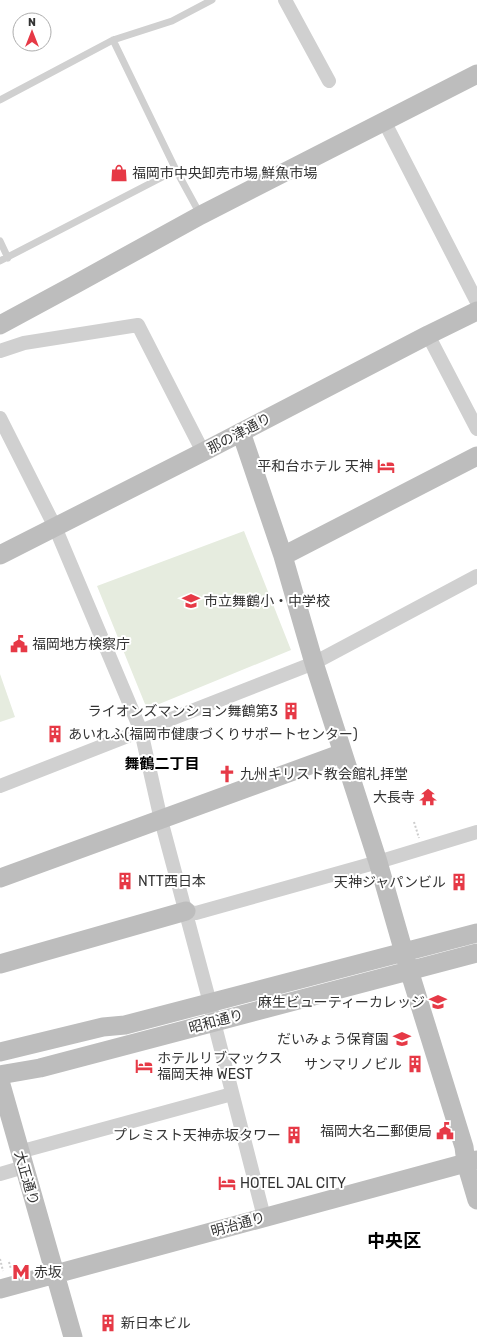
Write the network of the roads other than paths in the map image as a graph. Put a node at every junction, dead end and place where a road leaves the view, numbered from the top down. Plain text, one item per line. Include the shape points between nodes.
1 (212, 0) edge
2 (285, 0) edge
3 (113, 40) junction
4 (477, 74) edge
5 (329, 80) dead end
6 (0, 100) edge
7 (384, 121) junction
8 (176, 170) junction
9 (201, 215) junction
10 (0, 241) edge
11 (8, 258) junction
12 (0, 262) edge
13 (477, 302) edge
14 (477, 311) edge
15 (0, 325) edge
16 (428, 335) junction
17 (0, 351) edge
18 (0, 418) edge
19 (477, 429) edge
20 (241, 432) junction
21 (203, 452) junction
22 (477, 456) edge
23 (55, 527) junction
24 (0, 555) edge
25 (283, 556) junction
26 (477, 576) edge
27 (314, 662) junction
28 (141, 731) junction
29 (343, 753) junction
30 (0, 786) edge
31 (161, 820) junction
32 (477, 832) edge
33 (378, 862) junction
34 (0, 878) edge
35 (186, 911) junction
36 (477, 933) edge
37 (404, 952) junction
38 (477, 953) edge
39 (0, 964) edge
40 (409, 970) junction
41 (210, 1003) junction
42 (214, 1022) junction
43 (0, 1052) edge
44 (0, 1075) edge
45 (0, 1081) edge
46 (232, 1094) junction
47 (22, 1159) junction
48 (472, 1161) edge
49 (0, 1174) edge
50 (477, 1200) edge
51 (264, 1217) junction
52 (56, 1275) junction
53 (2, 1280) edge
54 (73, 1337) edge

1 - 3 lane via 172,21
2 - 5 street
3 - 6 lane
3 - 8 lane
4 - 7 street
7 - 9 street
7 - 13 street
8 - 9 lane
8 - 11 lane
9 - 15 street
10 - 11 lane
11 - 12 lane
14 - 16 street, 那の津通り
16 - 19 street
16 - 20 street, 那の津通り
17 - 21 street via 24,343 138,325
18 - 23 street
20 - 21 street, 那の津通り
20 - 25 street
21 - 23 street, 那の津通り
22 - 25 street
23 - 24 street, 那の津通り
23 - 28 street
25 - 27 street
26 - 27 street
27 - 28 street
27 - 29 street
28 - 30 street
28 - 31 street
29 - 31 street
29 - 33 street
31 - 34 street
31 - 35 street
32 - 33 street
33 - 35 street via 196,913
33 - 37 street
35 - 39 street
35 - 41 street
36 - 37 street, 昭和通り
37 - 40 street
37 - 41 street, 昭和通り
38 - 40 street, 昭和通り
40 - 42 street, 昭和通り
40 - 48 street via 464,1147
41 - 42 street
41 - 43 street, 昭和通り via 125,1025 103,1027
42 - 44 street, 昭和通り via 40,1068
42 - 46 street
45 - 47 street, 大正通り
46 - 47 street
46 - 51 street
47 - 49 street
47 - 52 street, 大正通り
48 - 50 street
48 - 51 street, 明治通り
51 - 52 street, 明治通り
52 - 53 street, 明治通り
52 - 54 street, 大正通り

